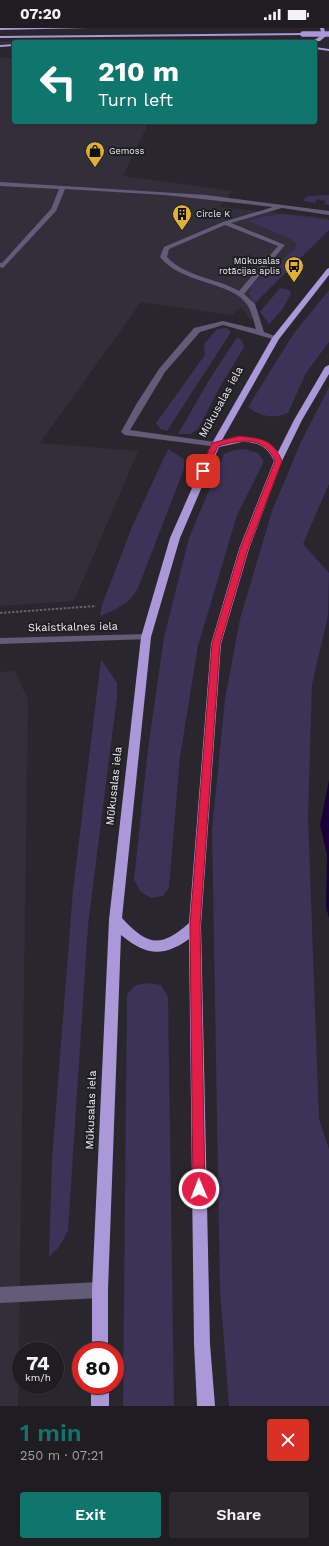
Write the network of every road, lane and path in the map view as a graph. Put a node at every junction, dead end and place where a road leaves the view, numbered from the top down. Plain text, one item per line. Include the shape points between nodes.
1 (86, 28) edge
2 (322, 28) edge
3 (0, 29) edge
4 (329, 34) edge
5 (0, 37) edge
6 (317, 40) edge
7 (0, 46) edge
8 (12, 46) edge
9 (317, 48) edge
10 (329, 50) edge
11 (0, 184) edge
12 (64, 187) junction
13 (287, 206) junction
14 (329, 213) edge
15 (225, 223) junction
16 (0, 265) edge
17 (329, 270) edge
18 (240, 293) junction
19 (261, 333) junction
20 (276, 338) junction
21 (329, 367) edge
22 (215, 445) junction
23 (278, 461) junction
24 (96, 606) dead end
25 (0, 613) edge
26 (146, 637) junction
27 (0, 641) edge
28 (115, 920) junction
29 (195, 925) junction
30 (100, 1290) junction
31 (0, 1295) edge
32 (100, 1342) edge
33 (100, 1394) edge
34 (100, 1406) edge
35 (206, 1406) edge

1 - 3 highway
2 - 6 highway via 324,35
4 - 5 highway, bridge
7 - 8 highway
9 - 10 highway
11 - 12 street
12 - 13 street
12 - 16 street via 54,210 3,266
13 - 14 street
13 - 15 street
15 - 18 street via 282,245
15 - 18 street via 166,248 163,257 171,266 185,273
17 - 20 highway, Mūkusalas iela
18 - 19 street via 251,304
19 - 20 street
19 - 22 street via 222,323 197,330 162,371 125,432
20 - 22 highway, Mūkusalas iela
21 - 23 highway
22 - 23 highway via 239,438 259,441 273,449
22 - 26 highway, Mūkusalas iela via 175,538
23 - 29 highway via 244,549 216,644
24 - 25 path
26 - 27 street, Skaistkalnes iela
26 - 28 highway, Mūkusalas iela
28 - 29 highway via 129,936 151,947 172,944
28 - 30 highway, Mūkusalas iela
29 - 35 highway via 202,1344
30 - 31 street
30 - 32 highway, Mūkusalas iela
33 - 34 highway

